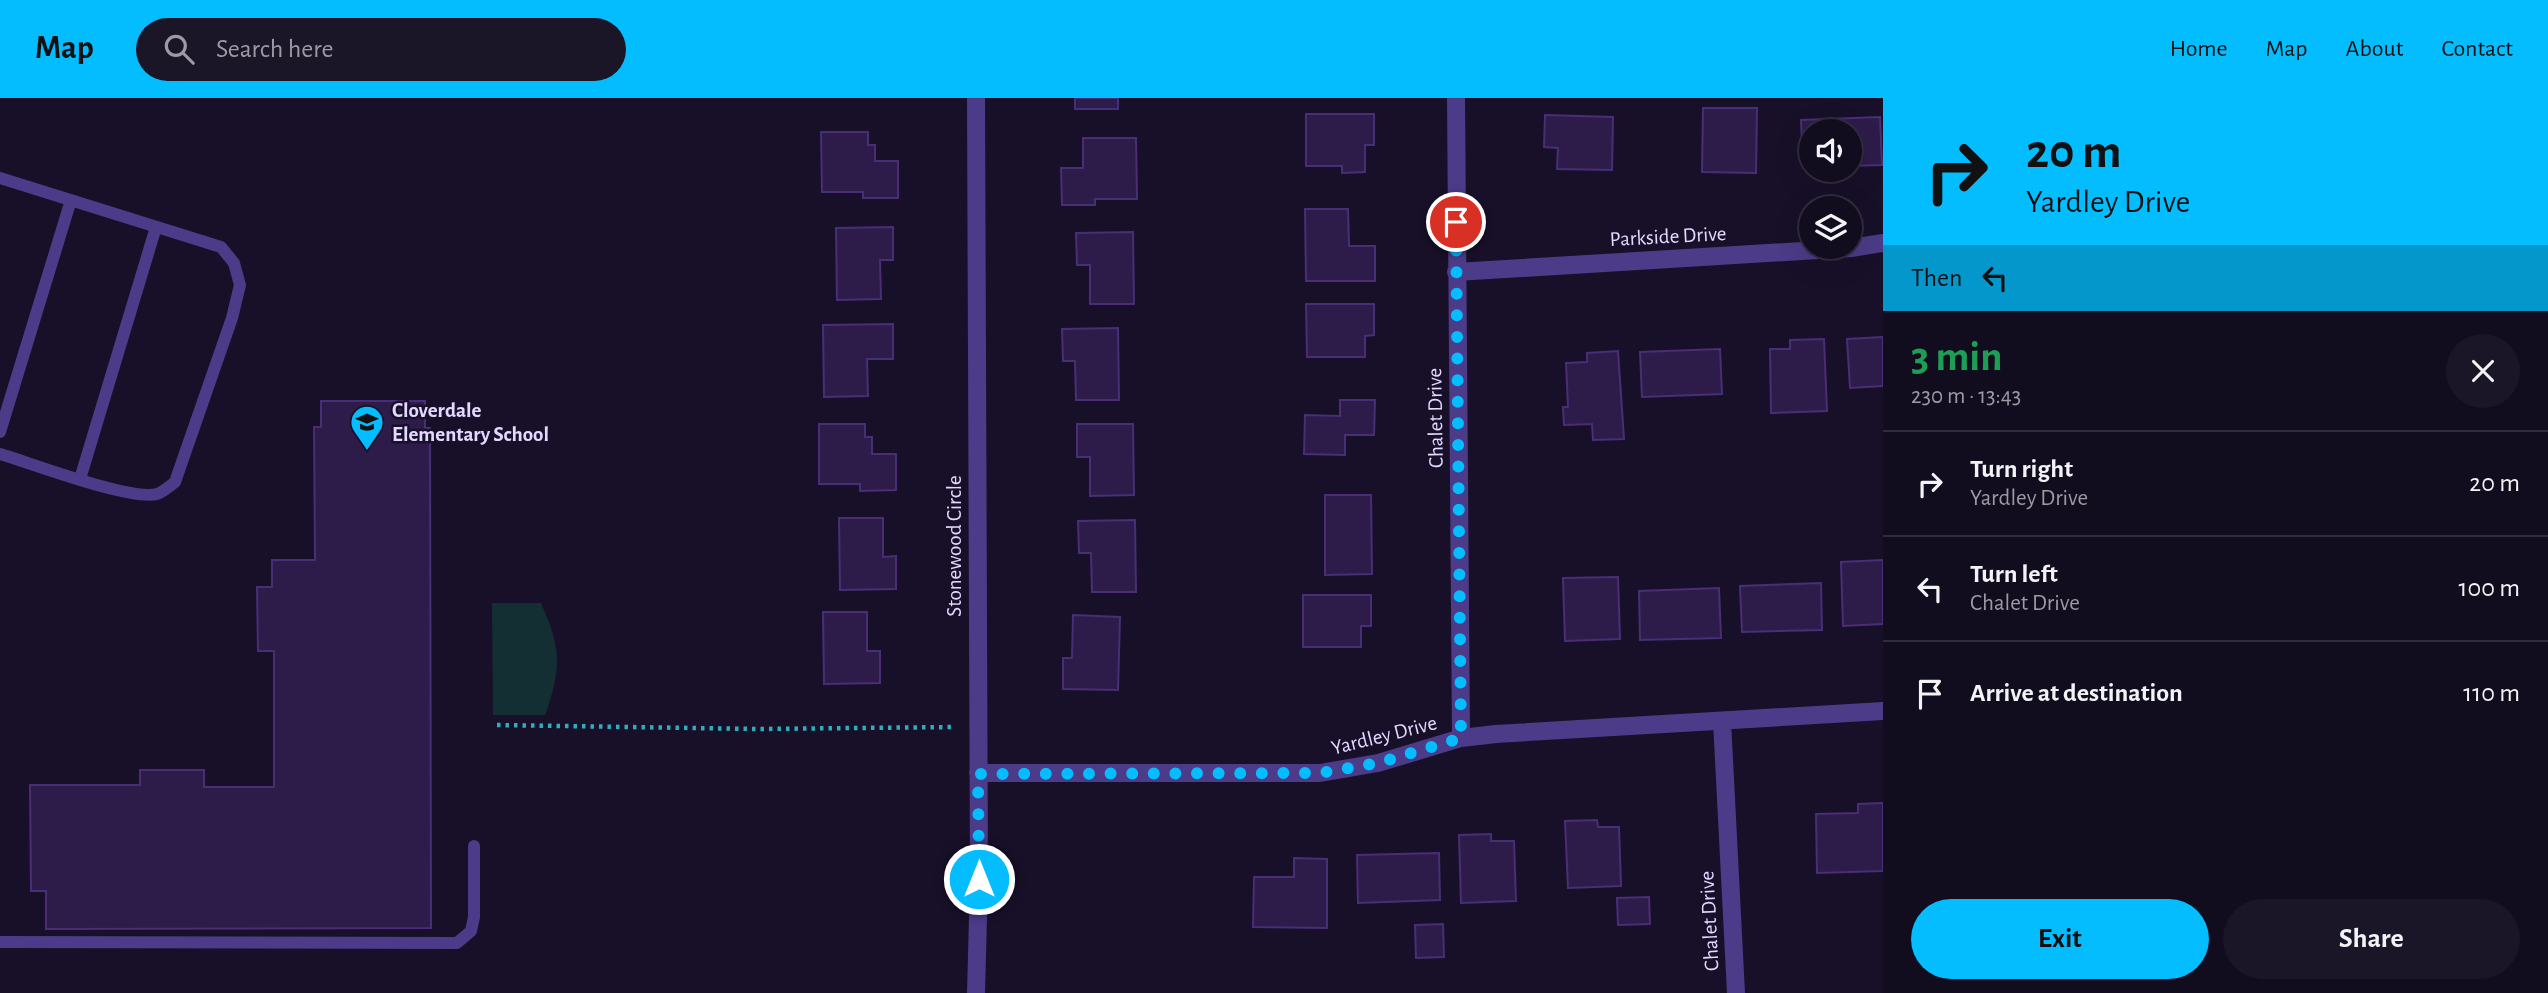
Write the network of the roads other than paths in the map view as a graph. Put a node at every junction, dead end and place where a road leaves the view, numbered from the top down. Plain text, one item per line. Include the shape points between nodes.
1 (976, 98) edge
2 (1456, 98) edge
3 (0, 178) edge
4 (71, 200) junction
5 (156, 227) junction
6 (1883, 243) edge
7 (1456, 272) junction
8 (0, 432) edge
9 (0, 454) edge
10 (80, 479) junction
11 (1883, 712) edge
12 (1722, 721) junction
13 (1461, 738) junction
14 (978, 774) junction
15 (474, 846) dead end
16 (0, 942) edge
17 (976, 993) edge
18 (1736, 993) edge

1 - 14 street, Stonewood Circle
2 - 7 street, Chalet Drive
3 - 4 lane
4 - 5 lane
4 - 8 lane
5 - 10 lane
5 - 10 lane via 221,247 234,263 240,285 232,318 175,482 158,494 140,495
6 - 7 street, Parkside Drive
7 - 13 street, Chalet Drive
9 - 10 lane
11 - 12 street, Yardley Drive
12 - 13 street, Yardley Drive
12 - 18 street, Chalet Drive
13 - 14 street, Yardley Drive via 1378,763 1320,773
14 - 17 street, Stonewood Circle
15 - 16 lane via 474,917 471,930 457,943

